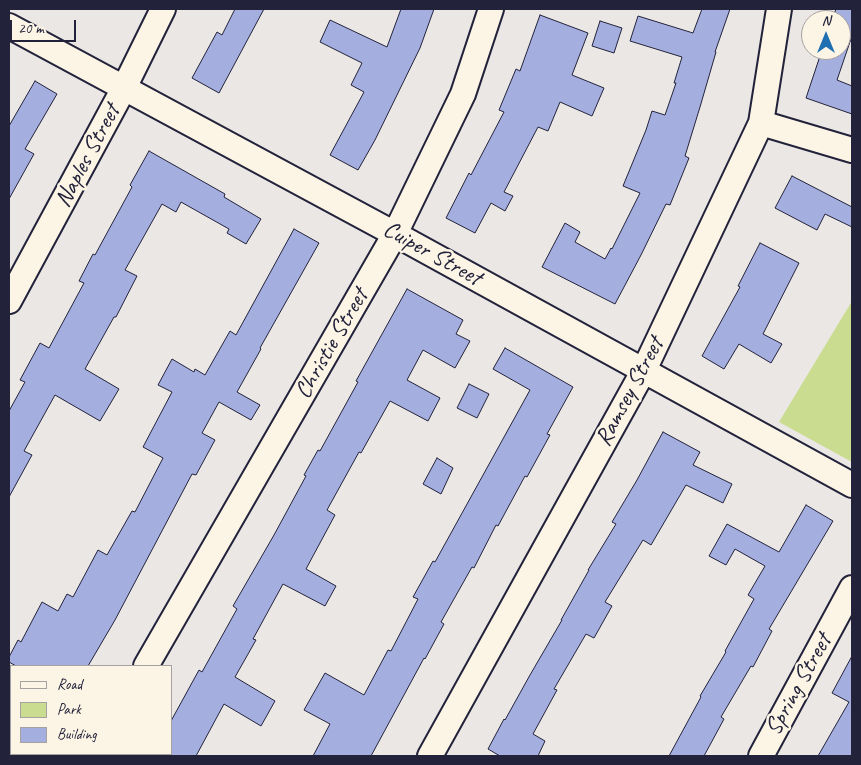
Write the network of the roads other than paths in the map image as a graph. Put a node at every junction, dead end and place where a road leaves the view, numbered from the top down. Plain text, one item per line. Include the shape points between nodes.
1 (163, 9) edge
2 (491, 9) edge
3 (779, 9) edge
4 (9, 26) edge
5 (124, 88) junction
6 (761, 123) junction
7 (852, 150) edge
8 (395, 234) junction
9 (9, 301) edge
10 (644, 370) junction
11 (852, 485) edge
12 (852, 588) edge
13 (147, 665) edge
14 (430, 756) edge
15 (760, 756) edge

1 - 5 street, Naples Street
2 - 8 street, Christie Street via 463,94
3 - 6 street, Ramsey Street
4 - 5 street, Cuiper Street
5 - 8 street, Cuiper Street
5 - 9 street, Naples Street
6 - 7 street
6 - 10 street, Ramsey Street
8 - 10 street, Cuiper Street
8 - 13 street, Christie Street
10 - 11 street, Cuiper Street
10 - 14 street, Ramsey Street
12 - 15 street, Spring Street

